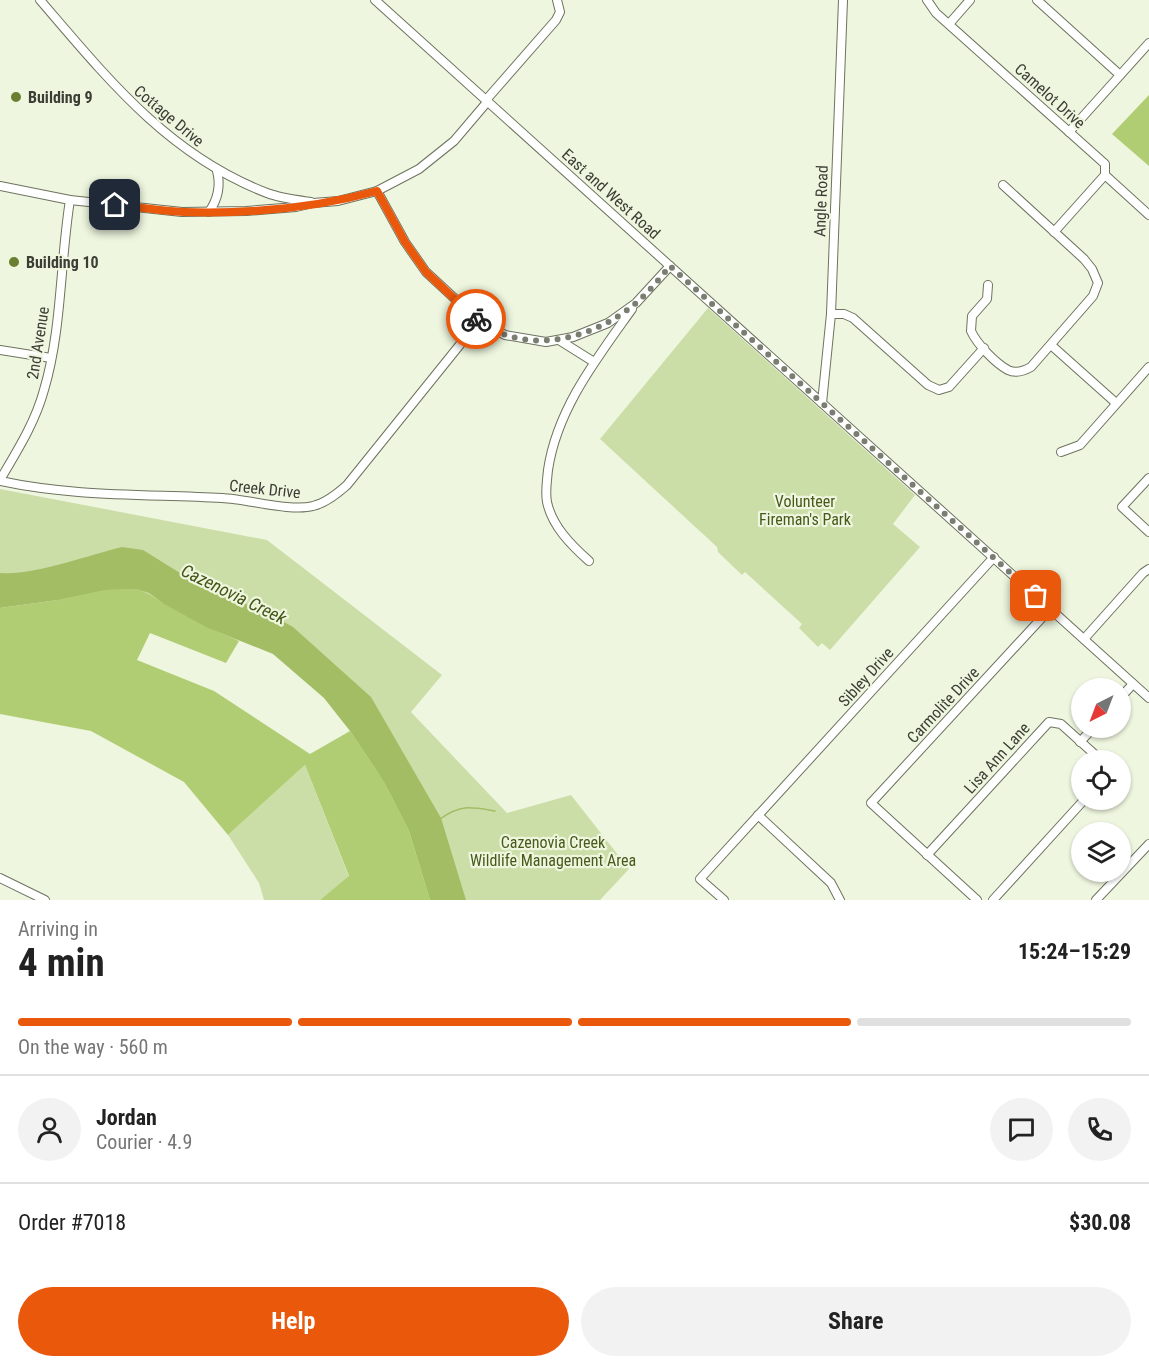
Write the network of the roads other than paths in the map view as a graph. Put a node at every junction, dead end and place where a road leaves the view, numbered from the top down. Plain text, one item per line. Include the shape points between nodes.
1 (40, 0) edge
2 (375, 0) edge
3 (557, 0) edge
4 (843, 0) edge
5 (927, 0) edge
6 (970, 0) edge
7 (1037, 0) edge
8 (949, 24) junction
9 (1149, 43) edge
10 (1120, 75) junction
11 (487, 100) junction
12 (1069, 132) junction
13 (218, 171) junction
14 (1105, 175) junction
15 (1003, 185) dead end
16 (0, 186) edge
17 (377, 191) junction
18 (70, 200) junction
19 (313, 203) junction
20 (209, 212) junction
21 (1149, 215) edge
22 (1054, 232) junction
23 (670, 266) junction
24 (988, 285) dead end
25 (636, 303) junction
26 (831, 314) junction
27 (479, 321) junction
28 (559, 340) junction
29 (1051, 345) junction
30 (984, 348) junction
31 (0, 350) edge
32 (51, 358) junction
33 (594, 362) junction
34 (1149, 367) edge
35 (822, 403) junction
36 (1116, 403) junction
37 (1061, 452) dead end
38 (1149, 478) edge
39 (0, 481) edge
40 (1149, 532) edge
41 (993, 557) junction
42 (589, 561) dead end
43 (1149, 569) edge
44 (1050, 609) junction
45 (1084, 639) junction
46 (1133, 684) joint
47 (1149, 698) edge
48 (1084, 738) edge
49 (1080, 742) junction
50 (1089, 750) edge
51 (1075, 810) edge
52 (758, 815) junction
53 (1149, 844) edge
54 (927, 855) junction
55 (0, 878) edge
56 (45, 900) edge
57 (724, 900) edge
58 (840, 900) edge
59 (977, 900) edge
60 (993, 900) edge
61 (1096, 900) edge

1 - 13 street, Cottage Drive via 123,96
2 - 11 street, East and West Road
3 - 11 street via 560,12 556,21
4 - 26 street, Angle Road
5 - 8 street, Camelot Drive
6 - 8 street
7 - 10 street
8 - 12 street, Camelot Drive
9 - 10 street
10 - 12 street
11 - 17 street via 454,141 419,169
11 - 23 street, East and West Road
12 - 14 street, Camelot Drive via 1105,164
13 - 19 street, Cottage Drive via 269,194
13 - 20 street via 218,193
14 - 21 street, Camelot Drive
14 - 22 street
15 - 22 street
16 - 18 street
17 - 19 street
17 - 27 street via 426,272
18 - 20 street
18 - 32 street, 2nd Avenue
19 - 20 street
22 - 29 street via 1088,264 1098,283 1094,296
23 - 25 street
23 - 35 street, East and West Road
24 - 30 street via 987,299 972,316 970,326
25 - 28 street via 608,323
25 - 33 street
26 - 30 street via 853,318 928,385 939,390 949,387
26 - 35 street, Angle Road
27 - 28 street via 505,334 546,342
27 - 39 street, Creek Drive via 347,485 313,506 297,508 224,498 63,492
28 - 33 street
29 - 30 street via 1023,371 1008,370
29 - 36 street
31 - 32 street
32 - 39 street, 2nd Avenue via 28,433
33 - 42 street via 565,413 551,452 546,484 547,503 558,528
34 - 36 street
35 - 41 street, East and West Road
36 - 37 street via 1080,445
38 - 40 street via 1122,507
41 - 44 street, East and West Road
41 - 52 street, Sibley Drive
43 - 45 street
44 - 45 street, East and West Road
44 - 54 street, Carmolite Drive via 871,804
45 - 46 street, East and West Road
46 - 47 street, East and West Road
48 - 49 street
49 - 50 street, Lisa Ann Lane
49 - 54 street, Lisa Ann Lane via 1061,724 1046,724
51 - 60 street
52 - 57 street, Sibley Drive via 700,879
52 - 58 street via 831,883
53 - 61 street
54 - 59 street
55 - 56 street

